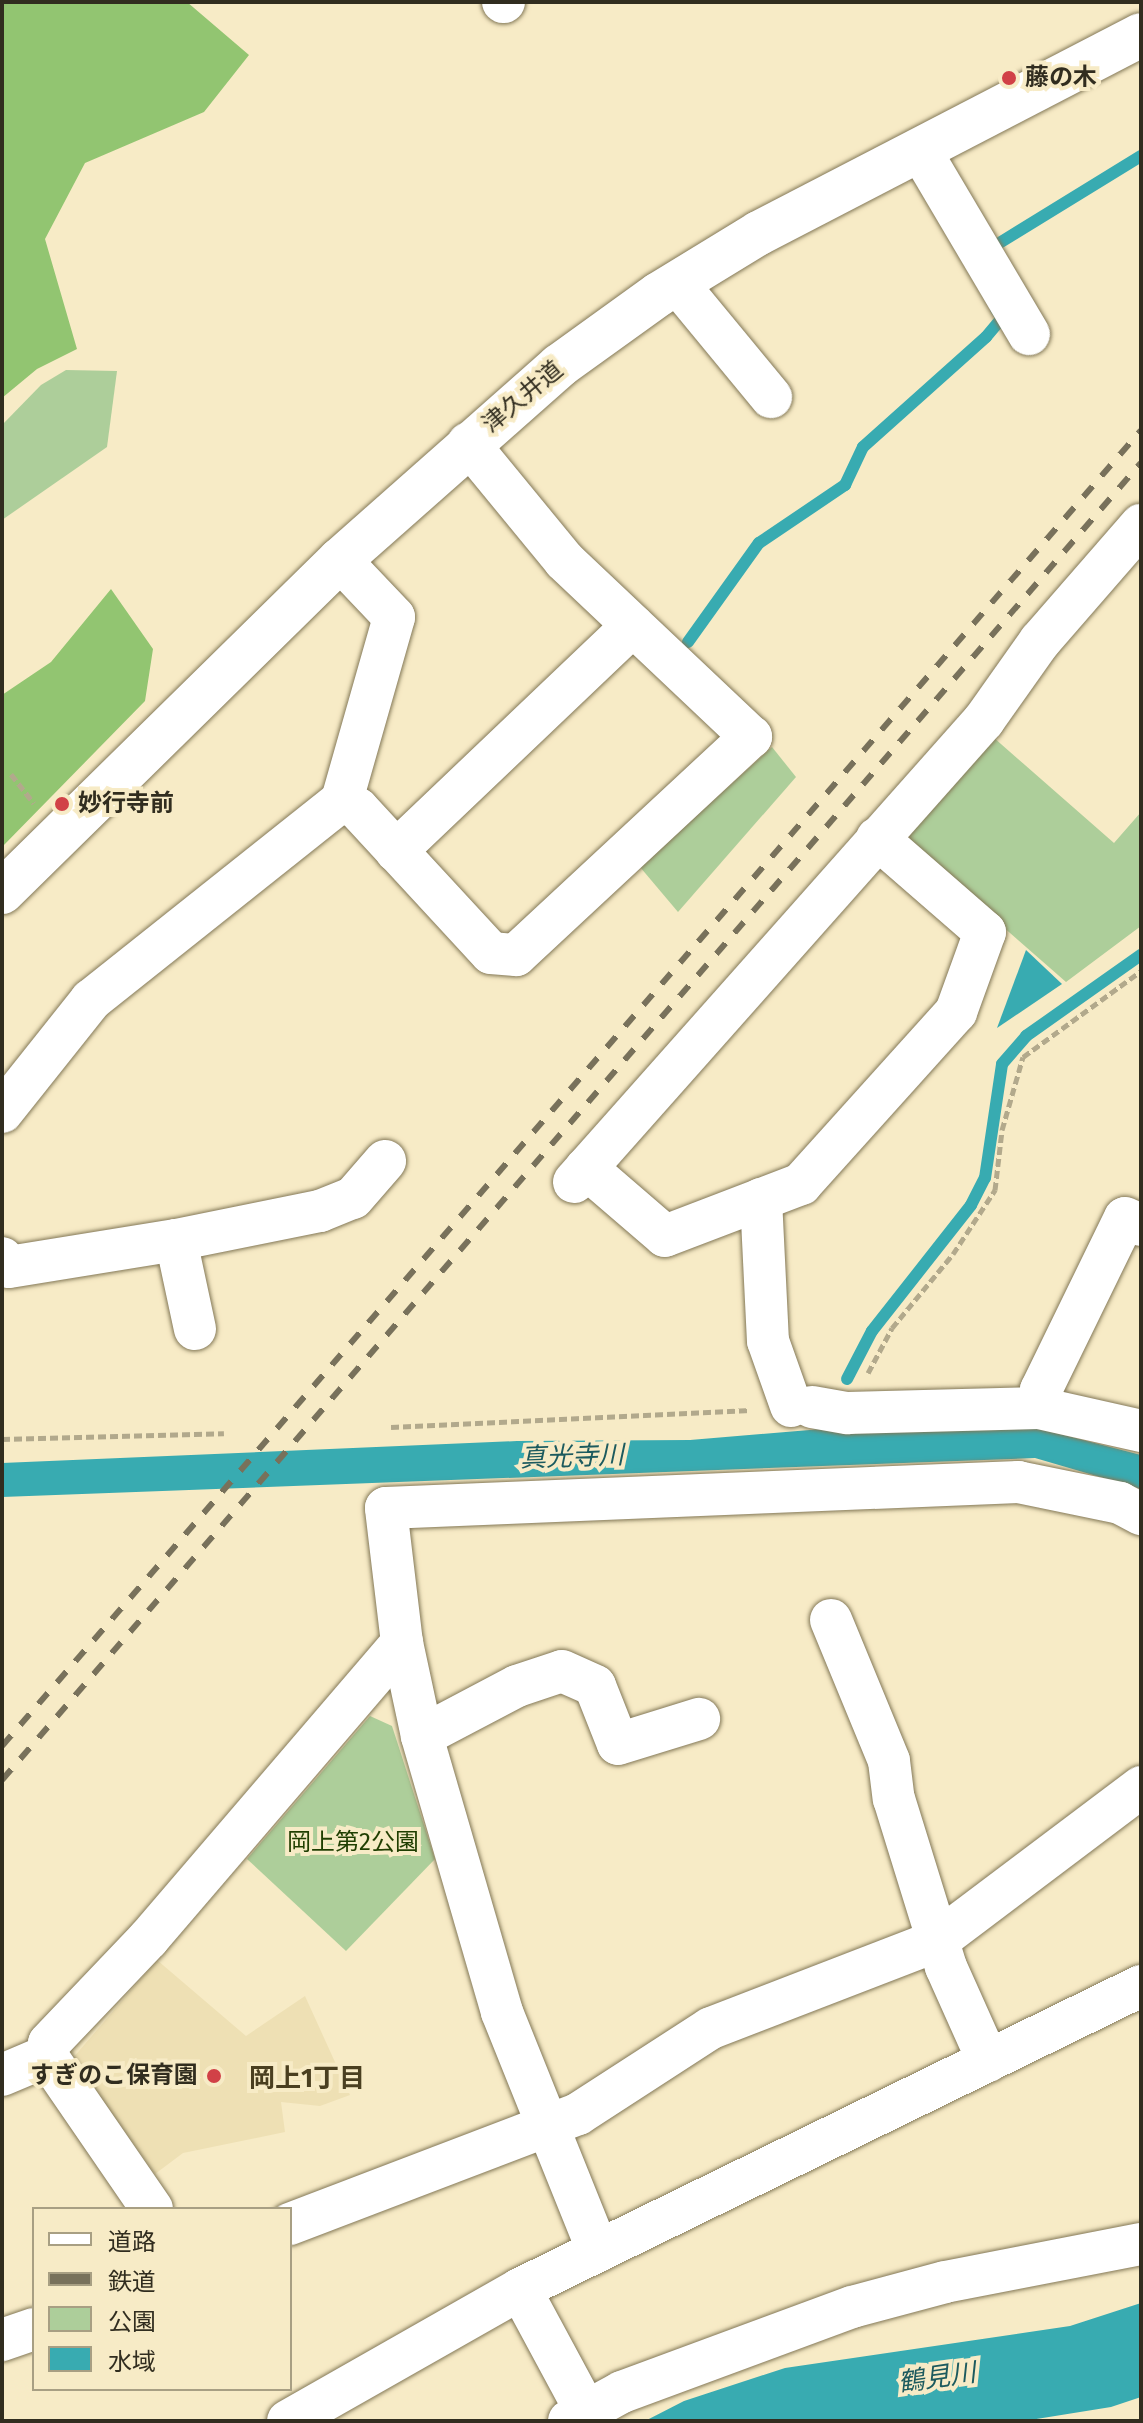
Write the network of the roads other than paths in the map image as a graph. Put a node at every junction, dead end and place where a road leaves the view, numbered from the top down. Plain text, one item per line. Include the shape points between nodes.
1 (1141, 35) edge
2 (920, 150) junction
3 (677, 283) junction
4 (1029, 334) dead end
5 (771, 397) dead end
6 (468, 443) junction
7 (1141, 525) edge
8 (340, 560) junction
9 (633, 625) junction
10 (342, 800) junction
11 (877, 838) junction
12 (396, 851) junction
13 (2, 892) edge
14 (2, 1112) edge
15 (385, 1161) dead end
16 (761, 1199) junction
17 (1141, 1225) edge
18 (176, 1240) junction
19 (4, 1266) edge
20 (195, 1329) dead end
21 (1039, 1408) junction
22 (1141, 1431) edge
23 (1141, 1514) edge
24 (831, 1620) dead end
25 (402, 1643) junction
26 (699, 1719) dead end
27 (422, 1736) junction
28 (1141, 1787) edge
29 (937, 1941) junction
30 (1141, 1986) edge
31 (47, 2056) junction
32 (988, 2061) junction
33 (2, 2075) edge
34 (545, 2127) junction
35 (151, 2207) edge
36 (292, 2223) edge
37 (1141, 2244) edge
38 (598, 2251) junction
39 (520, 2289) junction
40 (32, 2330) edge
41 (2, 2340) edge
42 (288, 2408) edge
43 (582, 2418) edge

1 - 2 main road, 津久井道
2 - 3 main road, 津久井道 via 759,233
2 - 4 street
3 - 5 street
3 - 6 main road, 津久井道 via 559,366
6 - 8 main road, 津久井道
6 - 9 street via 564,560
7 - 11 street via 1040,641 984,720
8 - 10 street via 394,617
8 - 13 main road, 津久井道
9 - 12 street
9 - 12 street via 751,737 516,955 491,953
10 - 12 street via 358,809
10 - 14 street via 91,1000
11 - 16 street via 986,939 956,1012 801,1184
11 - 16 street via 580,1175 665,1236
15 - 18 street via 353,1198 320,1211
16 - 21 street via 768,1341 817,1409
17 - 21 street via 1125,1218 1041,1390
18 - 19 street
18 - 20 street
21 - 22 street
23 - 25 street via 1120,1503 1018,1482 386,1508
24 - 29 street via 889,1761 894,1799
25 - 27 street
25 - 31 street via 149,1938 49,2043
26 - 27 street via 618,1744 595,1686 562,1671 517,1686
27 - 34 street via 502,2012
28 - 29 street
29 - 32 street
29 - 34 street via 711,2028 578,2114
30 - 32 street
31 - 33 street
31 - 35 street
32 - 38 street
34 - 36 street
34 - 38 street
37 - 43 street via 945,2282 852,2307 716,2354
38 - 39 street
39 - 42 street
39 - 43 street
40 - 41 street

